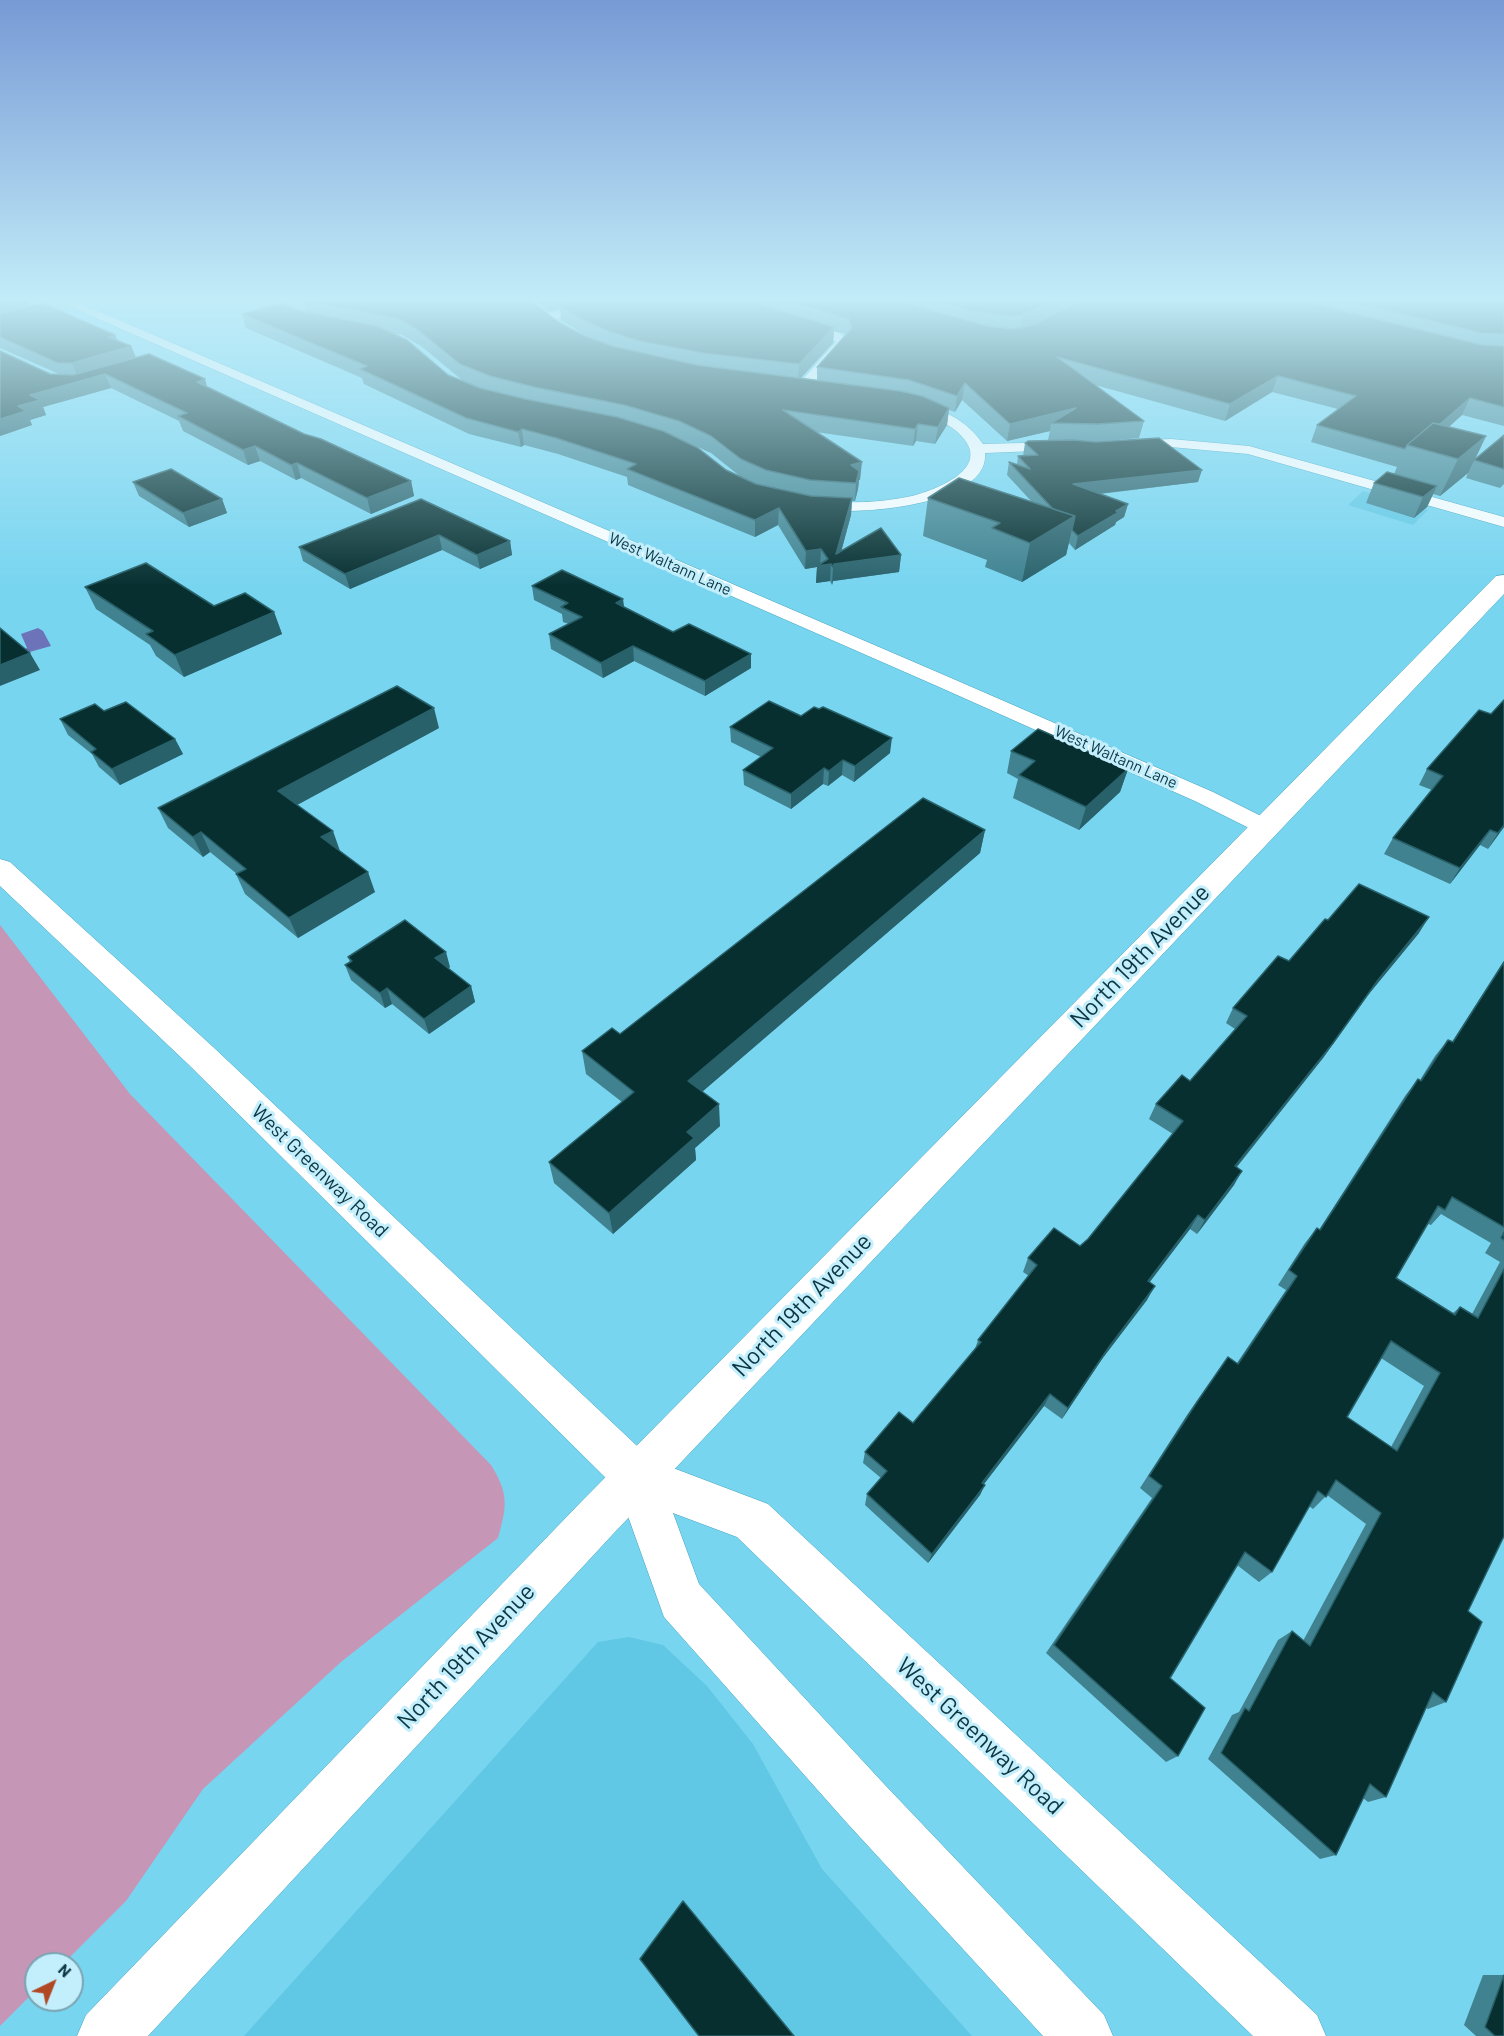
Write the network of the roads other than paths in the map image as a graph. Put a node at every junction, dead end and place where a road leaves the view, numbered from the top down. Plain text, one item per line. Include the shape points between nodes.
1 (287, 396) edge
2 (897, 402) edge
3 (1117, 446) edge
4 (1070, 450) edge
5 (978, 454) junction
6 (796, 502) edge
7 (1504, 522) edge
8 (1504, 581) edge
9 (1265, 827) junction
10 (0, 869) edge
11 (637, 1477) junction
12 (107, 2036) edge
13 (1083, 2036) edge
14 (1296, 2036) edge

1 - 9 street, West Waltann Lane via 945,682
2 - 5 street via 929,410 963,427 973,438
3 - 7 street via 1171,443 1226,446 1271,454
4 - 5 street
5 - 6 street via 975,468 968,476 917,498 867,506
8 - 9 main road, North 19th Avenue
9 - 11 main road, North 19th Avenue
10 - 11 main road, West Greenway Road via 208,1063
11 - 12 main road, North 19th Avenue
11 - 13 main road, West Greenway Road via 681,1600
11 - 14 main road, West Greenway Road via 752,1520

